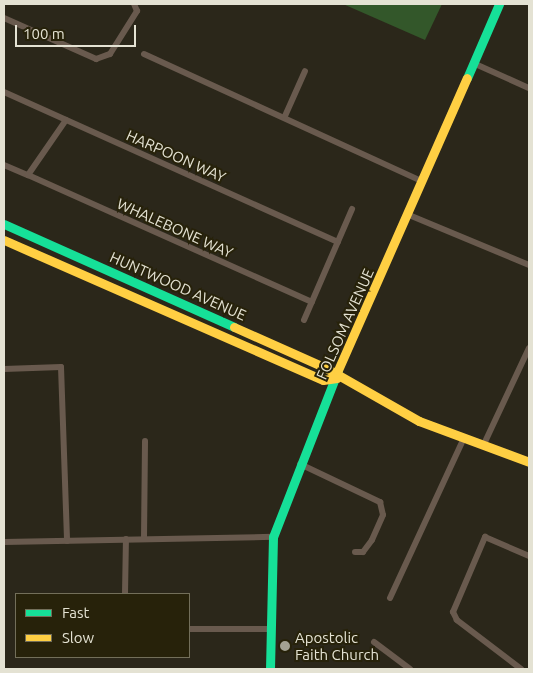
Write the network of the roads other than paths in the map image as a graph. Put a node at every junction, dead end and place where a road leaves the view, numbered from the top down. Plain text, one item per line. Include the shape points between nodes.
1 (135, 4) edge
2 (499, 4) edge
3 (4, 18) edge
4 (144, 54) dead end
5 (473, 63) junction
6 (305, 71) dead end
7 (529, 88) edge
8 (4, 92) edge
9 (284, 116) junction
10 (66, 120) junction
11 (4, 165) edge
12 (28, 175) junction
13 (422, 181) junction
14 (352, 209) dead end
15 (409, 215) junction
16 (4, 224) edge
17 (4, 240) edge
18 (338, 242) junction
19 (529, 265) edge
20 (312, 302) junction
21 (304, 320) dead end
22 (529, 348) edge
23 (4, 369) edge
24 (338, 378) junction
25 (464, 438) junction
26 (145, 442) dead end
27 (484, 444) junction
28 (529, 462) edge
29 (300, 464) junction
30 (273, 537) junction
31 (144, 538) junction
32 (126, 539) junction
33 (67, 541) junction
34 (4, 542) edge
35 (355, 552) dead end
36 (529, 556) edge
37 (125, 593) edge
38 (390, 598) dead end
39 (270, 629) junction
40 (190, 630) edge
41 (374, 642) dead end
42 (270, 669) edge
43 (410, 669) edge
44 (521, 669) edge

1 - 3 street via 137,12 110,54 96,59
2 - 5 street, FOLSOM AVENUE
4 - 9 street
5 - 7 street
5 - 13 street, FOLSOM AVENUE
6 - 9 street
8 - 10 street, HARPOON WAY
9 - 13 street
10 - 12 street
10 - 18 street, HARPOON WAY
11 - 12 street, WHALEBONE WAY
12 - 20 street, WHALEBONE WAY
13 - 15 street, FOLSOM AVENUE
14 - 18 street
15 - 19 street
15 - 24 street, FOLSOM AVENUE
16 - 24 street, HUNTWOOD AVENUE via 326,368
17 - 24 street, HUNTWOOD AVENUE via 323,380
18 - 20 street
20 - 21 street
22 - 27 street
23 - 33 street via 61,367
24 - 25 street, HUNTWOOD AVENUE via 419,421
24 - 29 street, FOLSOM AVENUE
25 - 27 street, HUNTWOOD AVENUE
25 - 38 street
26 - 31 street
27 - 28 street, HUNTWOOD AVENUE
29 - 30 street, FOLSOM AVENUE
29 - 35 street via 380,502 383,515 372,540 363,552
30 - 31 street
30 - 39 street, FOLSOM AVENUE
31 - 32 street
32 - 33 street
32 - 37 street
33 - 34 street
36 - 44 street via 485,537 453,612 457,620
39 - 40 street
39 - 42 street, FOLSOM AVENUE
41 - 43 street

